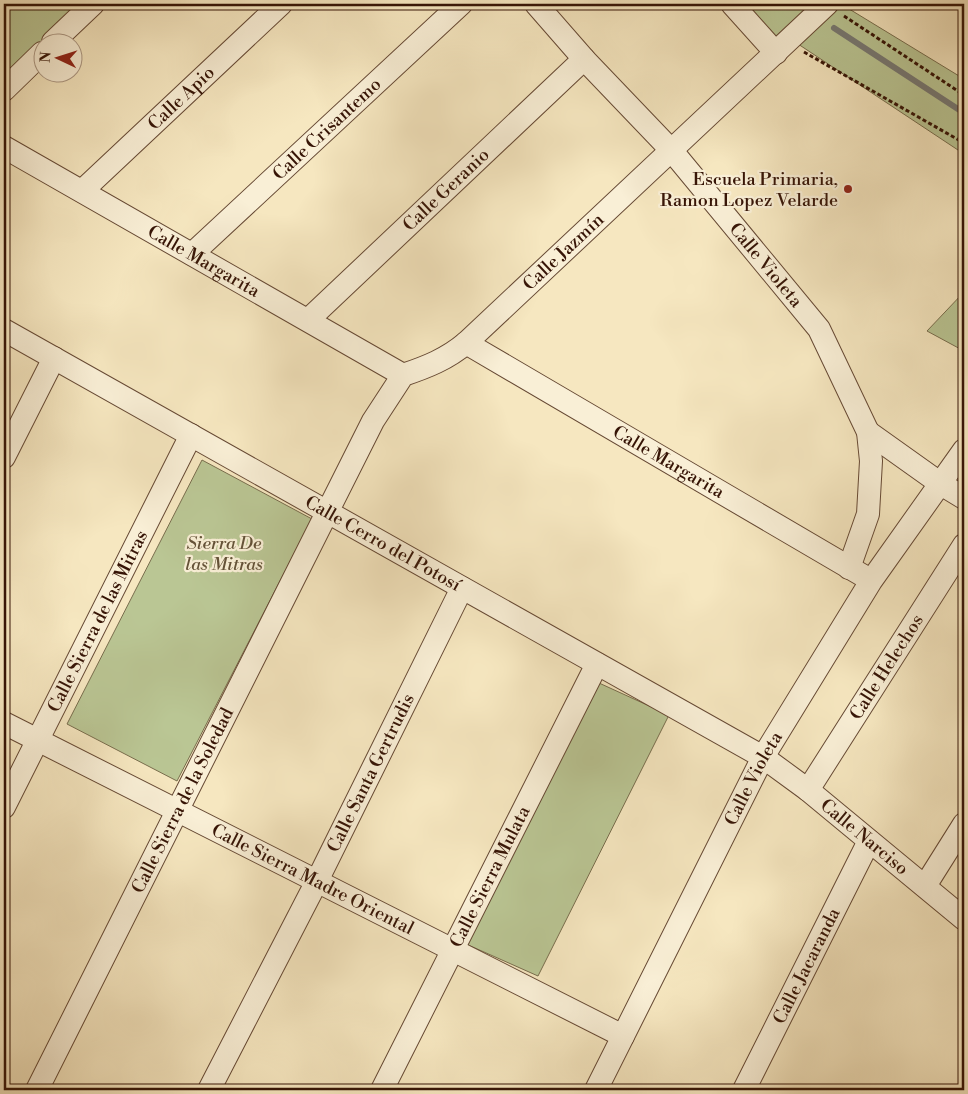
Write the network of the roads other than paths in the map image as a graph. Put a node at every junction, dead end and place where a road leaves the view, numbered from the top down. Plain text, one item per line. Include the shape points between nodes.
1 (93, 4) edge
2 (281, 4) edge
3 (461, 4) edge
4 (536, 4) edge
5 (732, 4) edge
6 (827, 4) edge
7 (64, 32) edge
8 (782, 47) junction
9 (584, 59) junction
10 (32, 63) edge
11 (4, 90) edge
12 (4, 147) edge
13 (672, 151) junction
14 (82, 191) junction
15 (192, 254) junction
16 (308, 320) junction
17 (4, 330) edge
18 (466, 343) junction
19 (54, 358) junction
20 (403, 375) junction
21 (868, 432) junction
22 (191, 435) junction
23 (964, 450) edge
24 (4, 458) edge
25 (941, 484) junction
26 (964, 498) edge
27 (328, 512) junction
28 (964, 545) edge
29 (850, 568) junction
30 (872, 581) junction
31 (462, 588) junction
32 (597, 664) junction
33 (4, 723) edge
34 (37, 740) junction
35 (763, 757) junction
36 (808, 790) junction
37 (4, 807) edge
38 (177, 810) junction
39 (964, 824) edge
40 (870, 841) junction
41 (317, 881) junction
42 (925, 886) junction
43 (964, 919) edge
44 (452, 950) junction
45 (623, 1036) junction
46 (37, 1090) edge
47 (209, 1090) edge
48 (382, 1090) edge
49 (596, 1090) edge
50 (744, 1090) edge

1 - 7 street
2 - 14 street, Calle Apio
3 - 15 street, Calle Crisantemo
4 - 9 street, Calle Violeta
5 - 8 street
6 - 8 street, Calle Jazmín
8 - 13 street, Calle Jazmín
9 - 13 street, Calle Violeta
9 - 16 street, Calle Geranio
10 - 11 street
12 - 14 street, Calle Margarita
13 - 18 street, Calle Jazmín
13 - 21 street, Calle Violeta via 820,329
14 - 15 street, Calle Margarita
15 - 16 street, Calle Margarita
16 - 20 street, Calle Margarita
17 - 19 street, Calle Cerro del Potosí
18 - 20 street, Calle Jazmín via 451,356
18 - 29 street, Calle Margarita
19 - 22 street, Calle Cerro del Potosí
19 - 24 street
20 - 27 street via 373,421
21 - 25 street, Calle Violeta
21 - 29 street, Calle Violeta via 871,460 868,514
22 - 27 street, Calle Cerro del Potosí
22 - 34 street, Calle Sierra de las Mitras
23 - 25 street, Calle Violeta
25 - 26 street, Calle Violeta
25 - 30 street, Calle Violeta
27 - 31 street, Calle Cerro del Potosí
27 - 38 street, Calle Sierra de la Soledad
28 - 36 street, Calle Helechos
29 - 30 street, Calle Margarita
30 - 35 street, Calle Violeta
31 - 32 street, Calle Cerro del Potosí
31 - 41 street, Calle Santa Gertrudis
32 - 35 street, Calle Cerro del Potosí
32 - 44 street, Calle Sierra Mulata
33 - 34 street, Calle Sierra Madre Oriental
34 - 37 street, Calle Sierra de las Mitras
34 - 38 street, Calle Sierra Madre Oriental
35 - 36 street, Calle Narciso
35 - 45 street, Calle Violeta
36 - 40 street, Calle Narciso
38 - 41 street, Calle Sierra Madre Oriental
38 - 46 street, Calle Sierra de la Soledad
39 - 42 street
40 - 42 street, Calle Narciso
40 - 50 street, Calle Jacaranda
41 - 44 street, Calle Sierra Madre Oriental
41 - 47 street, Calle Santa Gertrudis
42 - 43 street, Calle Narciso
44 - 45 street, Calle Sierra Madre Oriental
44 - 48 street, Calle Sierra Mulata
45 - 49 street, Calle Violeta

